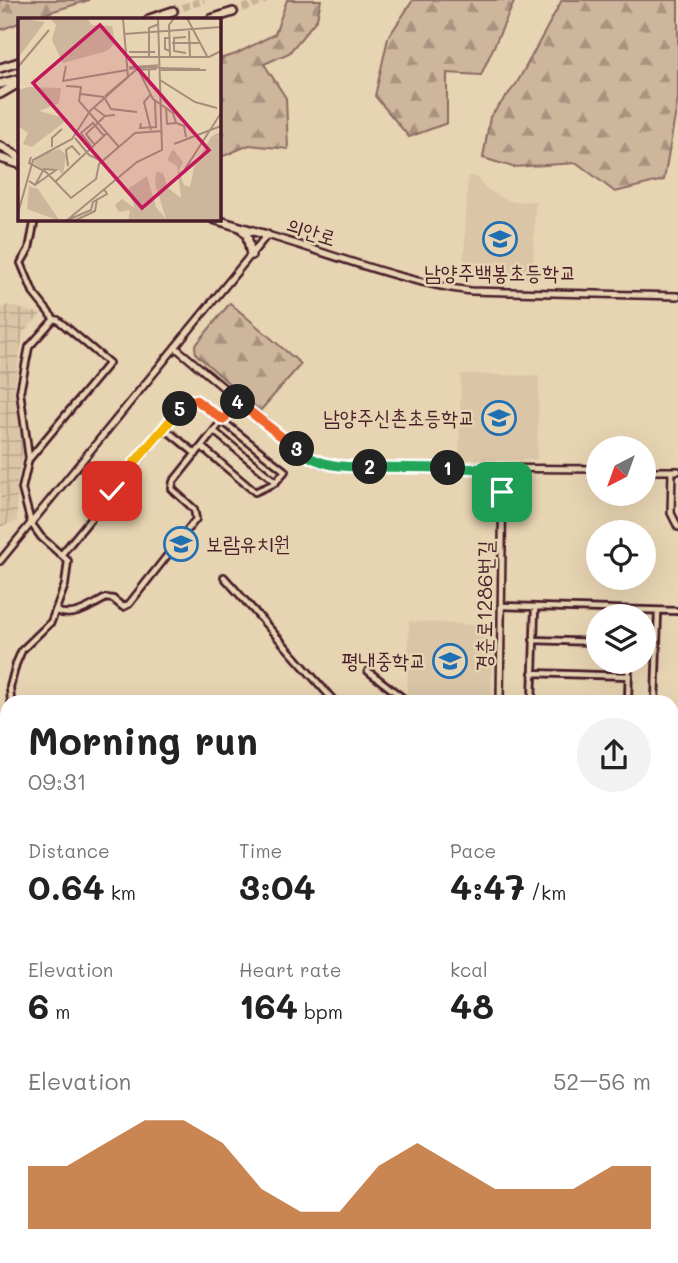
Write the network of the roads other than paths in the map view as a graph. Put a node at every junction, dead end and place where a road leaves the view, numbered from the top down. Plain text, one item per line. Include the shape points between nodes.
1 (173, 11) tunnel mouth
2 (233, 12) tunnel mouth
3 (152, 18) edge
4 (214, 18) edge
5 (18, 62) edge
6 (0, 68) edge
7 (18, 81) edge
8 (18, 82) edge
9 (0, 84) edge
10 (0, 94) edge
11 (0, 146) edge
12 (18, 156) edge
13 (0, 158) edge
14 (18, 163) edge
15 (35, 220) edge
16 (216, 220) edge
17 (241, 227) junction
18 (267, 235) junction
19 (251, 256) junction
20 (678, 296) edge
21 (54, 319) junction
22 (175, 347) junction
23 (239, 401) junction
24 (223, 420) junction
25 (163, 428) junction
26 (214, 431) junction
27 (202, 447) junction
28 (196, 454) junction
29 (29, 458) junction
30 (503, 469) junction
31 (586, 469) edge
32 (656, 471) edge
33 (675, 471) edge
34 (276, 482) junction
35 (31, 523) junction
36 (678, 527) edge
37 (61, 555) junction
38 (0, 561) edge
39 (224, 577) dead end
40 (501, 606) junction
41 (535, 608) junction
42 (56, 611) junction
43 (586, 611) edge
44 (658, 611) joint
45 (678, 611) edge
46 (533, 640) junction
47 (586, 642) edge
48 (368, 671) dead end
49 (532, 673) junction
50 (629, 676) joint
51 (11, 695) edge
52 (329, 695) edge
53 (399, 695) edge
54 (500, 695) edge
55 (531, 695) edge
56 (628, 695) edge
57 (655, 695) edge

1 - 3 highway
2 - 4 highway
5 - 6 highway
7 - 9 highway
8 - 10 highway
11 - 12 highway
13 - 14 highway
15 - 21 street via 29,249 21,262 34,294
16 - 17 highway
17 - 18 highway
17 - 19 highway
18 - 19 street, 의안로
18 - 20 street, 의안로 via 446,288
19 - 22 street, 의안로
21 - 29 street via 29,347 20,391
21 - 29 street via 109,363
22 - 23 street
22 - 35 street, 의안로
23 - 24 street
23 - 30 street via 320,463
24 - 25 street via 196,400 188,400
24 - 26 street
24 - 34 street via 285,471
25 - 28 street
25 - 37 street
26 - 27 street
26 - 34 street
27 - 28 street
27 - 34 street via 255,492
28 - 42 street via 172,489 194,509 196,519 129,604 123,607 106,598 83,611
29 - 35 street via 22,489
30 - 31 street
30 - 40 street, 경춘로1286번길
32 - 33 street
33 - 36 street via 671,513
35 - 37 street
35 - 38 street, 의안로
37 - 42 street via 68,561 68,573
39 - 52 street
40 - 41 street
40 - 54 street, 경춘로1286번길
41 - 43 street
41 - 46 street
42 - 51 street via 22,650
44 - 45 street
44 - 57 street
46 - 47 street
46 - 49 street
48 - 53 street
49 - 50 street
49 - 55 street
50 - 56 street

